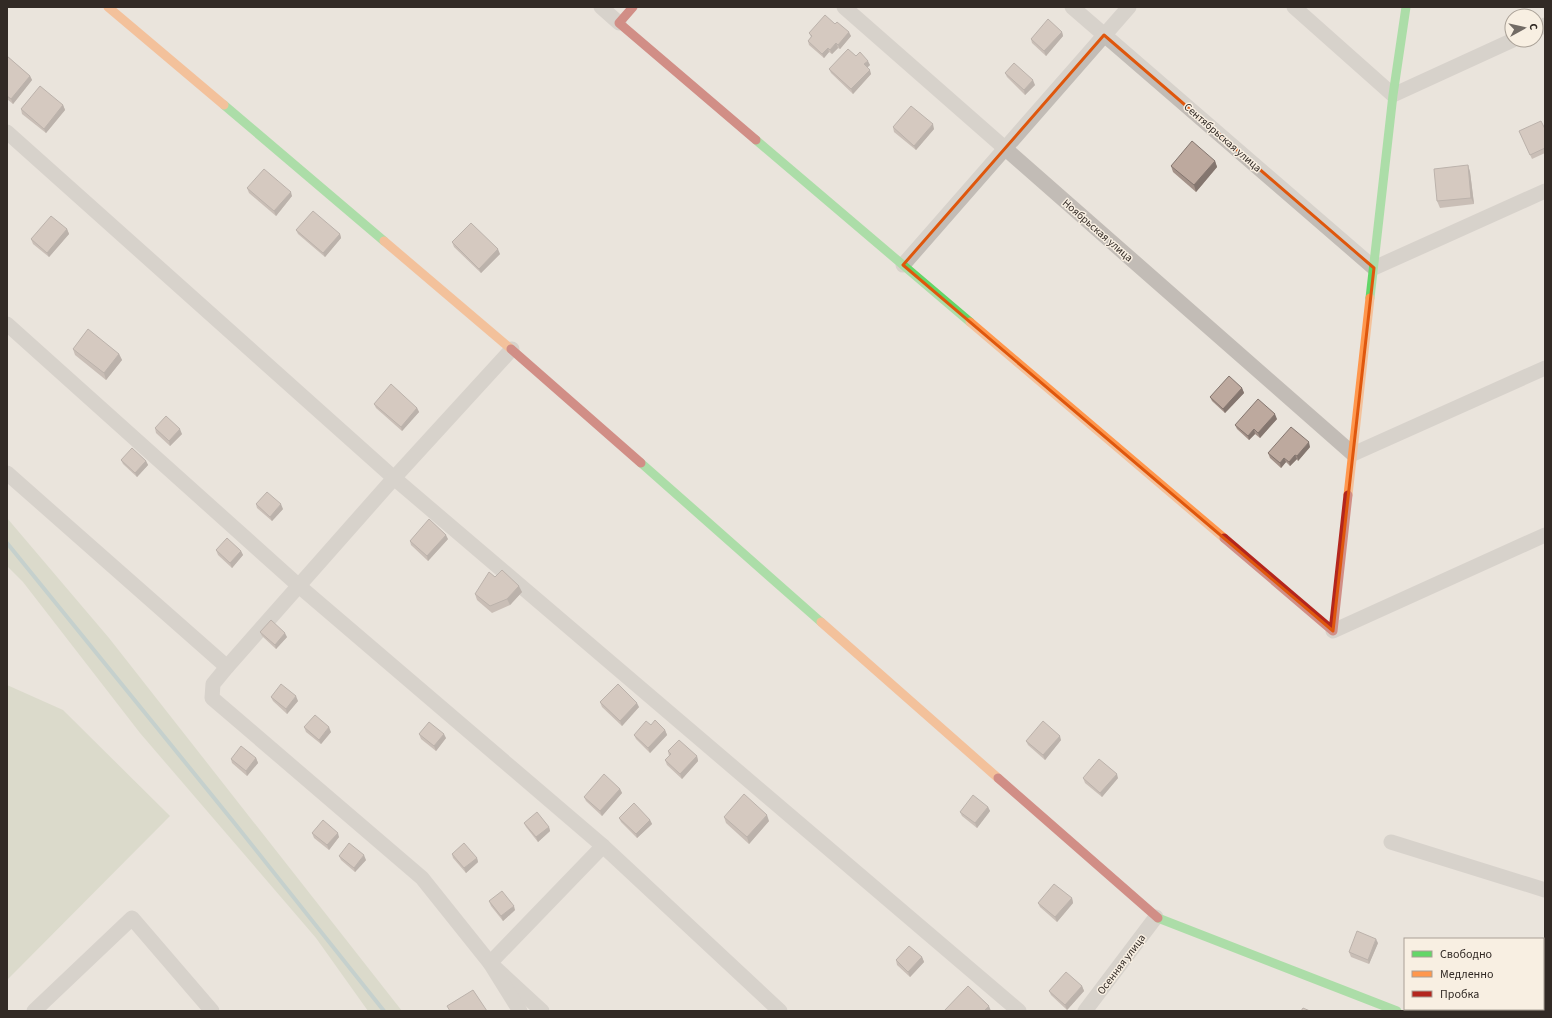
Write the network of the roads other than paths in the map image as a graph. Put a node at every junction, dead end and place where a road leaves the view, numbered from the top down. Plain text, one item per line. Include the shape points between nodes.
1 (108, 7) edge
2 (601, 7) edge
3 (633, 7) edge
4 (844, 7) edge
5 (1072, 7) edge
6 (1129, 7) edge
7 (1294, 7) edge
8 (1406, 7) edge
9 (619, 23) junction
10 (1104, 35) junction
11 (1504, 44) edge
12 (1393, 95) junction
13 (7, 132) edge
14 (1005, 148) junction
15 (1545, 191) edge
16 (903, 265) junction
17 (1374, 268) junction
18 (7, 324) edge
19 (512, 349) junction
20 (1545, 368) edge
21 (1353, 454) junction
22 (7, 473) edge
23 (394, 478) junction
24 (1545, 535) edge
25 (299, 586) junction
26 (1334, 631) junction
27 (227, 667) junction
28 (1392, 842) dead end
29 (603, 846) junction
30 (1545, 890) edge
31 (1156, 917) junction
32 (490, 964) junction
33 (34, 1011) edge
34 (212, 1011) edge
35 (520, 1011) edge
36 (542, 1011) edge
37 (780, 1011) edge
38 (1019, 1011) edge
39 (1086, 1011) edge
40 (1397, 1011) edge

1 - 19 street
2 - 9 street
3 - 9 street
4 - 14 street, Ноябрьская улица
5 - 10 street, Сентябрьская улица
6 - 10 street
7 - 12 street
8 - 12 street
9 - 16 street
10 - 14 street
10 - 17 street, Сентябрьская улица
11 - 12 street
12 - 17 street
13 - 23 street
14 - 16 street
14 - 21 street, Ноябрьская улица
15 - 17 street
16 - 26 street
17 - 21 street
18 - 25 street
19 - 23 street
19 - 31 street
20 - 21 street
21 - 26 street
22 - 27 street
23 - 25 street
23 - 38 street
24 - 26 street
25 - 27 street
25 - 29 street
27 - 32 street via 213,684 212,698 422,878
28 - 30 street
29 - 32 street
29 - 37 street
31 - 39 street, Осенняя улица
31 - 40 street
32 - 35 street
32 - 36 street
33 - 34 street via 132,918

